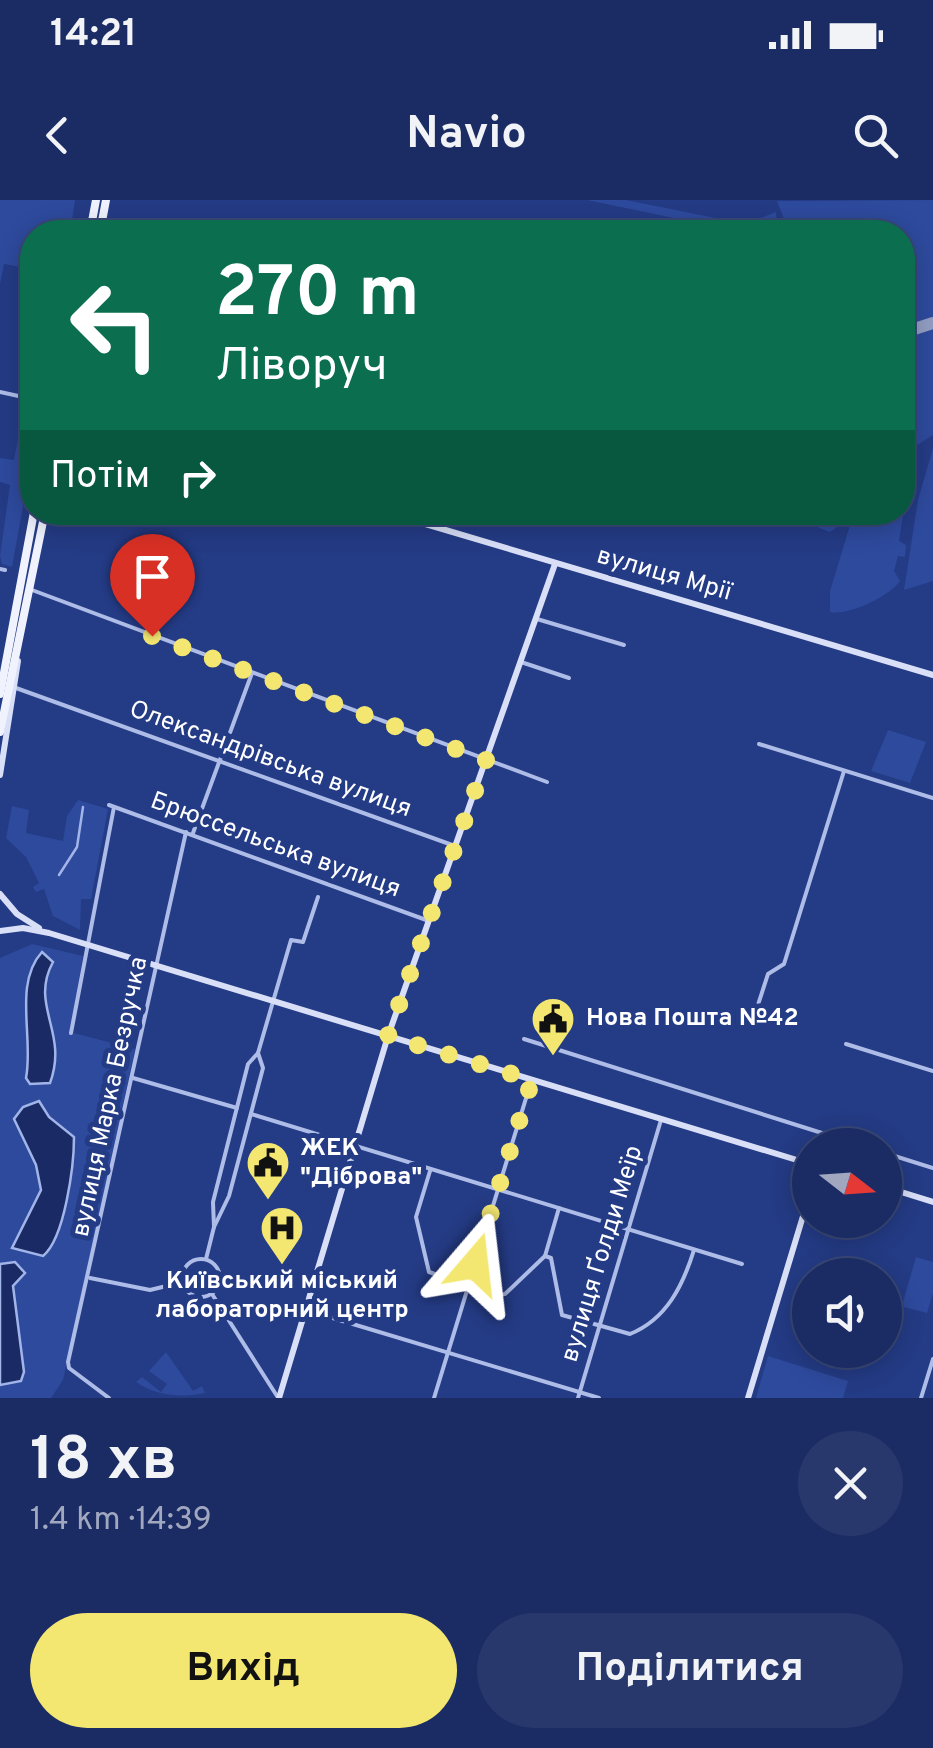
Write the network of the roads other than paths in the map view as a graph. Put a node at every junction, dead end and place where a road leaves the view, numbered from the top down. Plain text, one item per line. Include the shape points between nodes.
1 (31, 525) edge
2 (42, 525) edge
3 (428, 525) edge
4 (555, 564) junction
5 (30, 590) junction
6 (536, 618) junction
7 (624, 645) dead end
8 (7, 650) junction
9 (520, 662) junction
10 (252, 673) junction
11 (933, 675) edge
12 (0, 676) edge
13 (569, 678) dead end
14 (6, 691) edge
15 (0, 732) edge
16 (759, 744) dead end
17 (221, 760) junction
18 (486, 760) junction
19 (844, 770) junction
20 (0, 774) edge
21 (547, 782) dead end
22 (933, 798) edge
23 (186, 832) junction
24 (193, 834) junction
25 (455, 846) junction
26 (0, 894) edge
27 (318, 897) dead end
28 (429, 921) junction
29 (0, 931) edge
30 (49, 933) junction
31 (86, 944) junction
32 (157, 966) junction
33 (273, 1001) junction
34 (756, 1011) dead end
35 (71, 1033) dead end
36 (388, 1036) junction
37 (524, 1039) dead end
38 (846, 1044) dead end
39 (258, 1053) junction
40 (933, 1071) edge
41 (132, 1078) junction
42 (532, 1080) junction
43 (237, 1108) junction
44 (251, 1114) junction
45 (662, 1120) junction
46 (806, 1128) edge
47 (355, 1146) junction
48 (902, 1158) edge
49 (792, 1159) edge
50 (933, 1168) edge
51 (430, 1169) junction
52 (498, 1189) junction
53 (902, 1192) edge
54 (933, 1202) edge
55 (559, 1208) junction
56 (214, 1227) junction
57 (630, 1230) junction
58 (796, 1238) edge
59 (694, 1250) junction
60 (545, 1256) junction
61 (206, 1260) junction
62 (742, 1264) dead end
63 (90, 1278) junction
64 (183, 1282) junction
65 (468, 1286) junction
66 (212, 1294) junction
67 (306, 1310) junction
68 (600, 1325) junction
69 (448, 1353) junction
70 (933, 1358) edge
71 (579, 1395) edge
72 (109, 1398) edge
73 (279, 1398) edge
74 (434, 1398) edge
75 (599, 1398) edge
76 (748, 1398) edge
77 (921, 1398) edge

1 - 8 main road
2 - 5 main road
3 - 4 street, вулиця Мрії
4 - 6 street
4 - 11 street, вулиця Мрії
5 - 10 street
5 - 14 main road
6 - 7 street
6 - 9 street
8 - 12 street
8 - 14 main road
9 - 13 street
9 - 18 street
10 - 17 street
10 - 18 street
14 - 15 main road
14 - 17 street, Олександрівська вулиця
14 - 20 street
16 - 19 street
17 - 24 street
17 - 25 street, Олександрівська вулиця
18 - 21 street
18 - 25 street
19 - 22 street
19 - 34 street via 784,964 768,974
23 - 24 street, Брюссельська вулиця
23 - 31 street, Брюссельська вулиця via 112,806
23 - 32 street, вулиця Марка Безручка
24 - 28 street, Брюссельська вулиця
25 - 28 street
26 - 30 street via 17,914
27 - 33 street via 303,942 291,940
28 - 36 street
29 - 30 street
30 - 31 street
31 - 32 street
31 - 35 street
32 - 33 street
32 - 41 street, вулиця Марка Безручка
33 - 36 street
33 - 39 street
36 - 42 street
36 - 47 street
37 - 46 street
38 - 40 street
39 - 43 street via 248,1064
39 - 44 street via 264,1068
41 - 43 street
41 - 63 street, вулиця Марка Безручка
42 - 45 street
42 - 52 street
43 - 56 street via 212,1202
44 - 47 street
44 - 56 street
45 - 49 street
45 - 57 street, вулиця Ґолди Меїр
47 - 51 street
47 - 67 street
48 - 50 street
51 - 52 street
51 - 65 street via 416,1217 429,1272
52 - 55 street
52 - 65 street
53 - 54 street
55 - 57 street
55 - 60 street
56 - 61 street
57 - 59 street
57 - 68 street, вулиця Ґолди Меїр
58 - 76 street
59 - 62 street
59 - 68 street via 681,1291 641,1330 630,1334
60 - 65 street via 505,1294
60 - 68 street via 551,1258 562,1315
61 - 64 street via 186,1266
61 - 66 street via 220,1275
63 - 64 street via 150,1290
63 - 72 street, вулиця Марка Безручка via 69,1368
64 - 66 street via 194,1296
65 - 69 street
66 - 73 street
67 - 69 street
67 - 73 street
68 - 71 street, вулиця Ґолди Меїр
69 - 71 street
69 - 74 street
70 - 77 street
71 - 75 street

